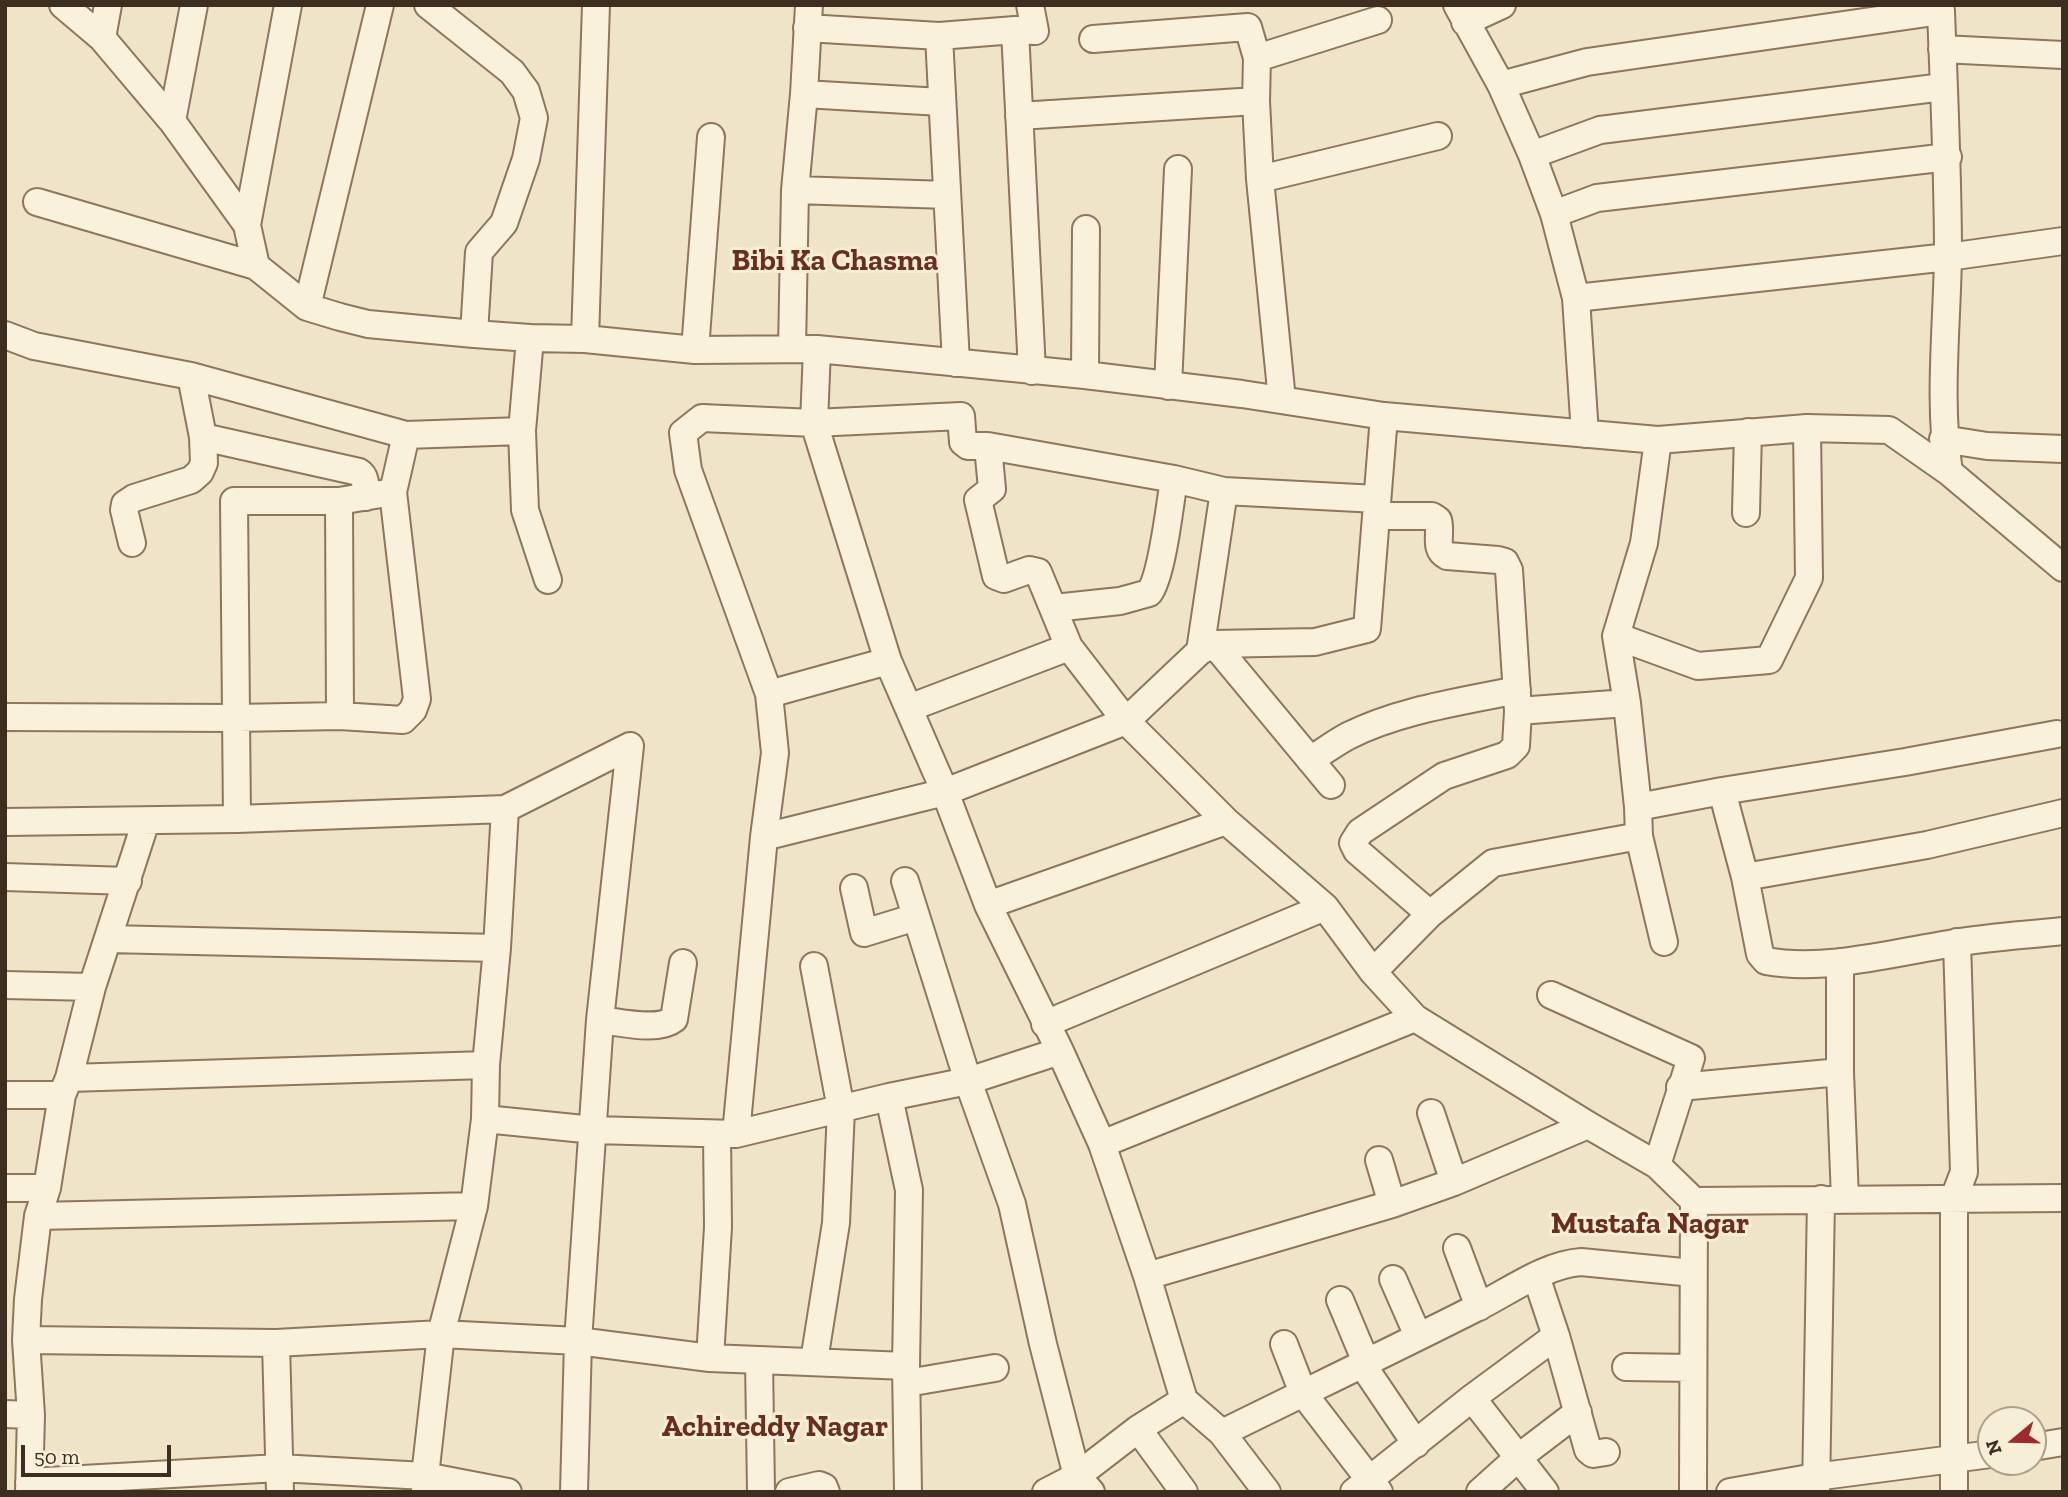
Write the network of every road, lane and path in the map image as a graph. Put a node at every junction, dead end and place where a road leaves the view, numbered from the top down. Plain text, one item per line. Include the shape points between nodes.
1 (63, 5) edge
2 (108, 5) edge
3 (194, 5) edge
4 (288, 5) edge
5 (380, 5) edge
6 (428, 5) edge
7 (596, 5) edge
8 (1030, 5) edge
9 (1502, 5) edge
10 (1461, 14) edge
11 (808, 16) edge
12 (1378, 20) dead end
13 (1016, 30) junction
14 (939, 36) junction
15 (102, 38) junction
16 (1093, 39) dead end
17 (1942, 49) junction
18 (2063, 55) edge
19 (1257, 58) junction
20 (1501, 85) junction
21 (1943, 87) junction
22 (804, 94) junction
23 (1256, 101) junction
24 (941, 102) junction
25 (1019, 116) junction
26 (172, 121) junction
27 (1438, 136) dead end
28 (711, 137) dead end
29 (1532, 155) junction
30 (1948, 157) junction
31 (1178, 169) dead end
32 (1260, 178) junction
33 (796, 190) junction
34 (947, 195) junction
35 (37, 202) dead end
36 (1554, 214) junction
37 (247, 225) junction
38 (1086, 229) dead end
39 (2063, 241) edge
40 (1948, 257) junction
41 (256, 266) junction
42 (1576, 298) junction
43 (307, 307) junction
44 (474, 334) junction
45 (5, 335) edge
46 (530, 338) junction
47 (585, 339) junction
48 (695, 349) junction
49 (804, 349) junction
50 (956, 363) junction
51 (1032, 371) junction
52 (1085, 375) junction
53 (191, 376) junction
54 (1168, 386) junction
55 (1282, 400) junction
56 (1384, 416) junction
57 (814, 423) junction
58 (1807, 428) junction
59 (522, 430) junction
60 (1748, 432) junction
61 (1585, 434) junction
62 (406, 435) junction
63 (203, 437) junction
64 (1943, 439) junction
65 (1658, 440) junction
66 (988, 446) junction
67 (2063, 449) edge
68 (1948, 472) junction
69 (1174, 479) junction
70 (1224, 491) junction
71 (393, 492) junction
72 (366, 497) junction
73 (340, 501) junction
74 (1377, 508) junction
75 (1746, 513) dead end
76 (132, 543) dead end
77 (2063, 568) edge
78 (548, 580) dead end
79 (1054, 608) junction
80 (1616, 636) junction
81 (1069, 647) junction
82 (1207, 648) junction
83 (888, 661) junction
84 (769, 694) junction
85 (1518, 701) junction
86 (1627, 703) junction
87 (909, 708) junction
88 (340, 716) junction
89 (5, 717) edge
90 (236, 718) junction
91 (1126, 721) junction
92 (2057, 734) dead end
93 (1310, 760) junction
94 (1331, 786) dead end
95 (1722, 790) junction
96 (945, 792) junction
97 (1638, 807) junction
98 (505, 809) junction
99 (2063, 813) edge
100 (237, 819) junction
101 (146, 821) junction
102 (1226, 821) junction
103 (5, 822) edge
104 (1639, 836) junction
105 (764, 837) junction
106 (5, 877) edge
107 (1745, 877) junction
108 (128, 881) junction
109 (905, 881) dead end
110 (854, 888) dead end
111 (988, 905) junction
112 (1325, 907) junction
113 (1430, 914) junction
114 (916, 918) junction
115 (2063, 931) edge
116 (108, 939) junction
117 (1664, 942) dead end
118 (1957, 942) junction
119 (497, 947) junction
120 (1840, 962) junction
121 (683, 963) dead end
122 (814, 966) dead end
123 (1373, 972) junction
124 (5, 985) edge
125 (92, 987) junction
126 (1551, 995) dead end
127 (1415, 1018) junction
128 (600, 1020) junction
129 (1045, 1024) junction
130 (1060, 1051) junction
131 (486, 1066) junction
132 (1840, 1072) junction
133 (968, 1081) junction
134 (66, 1086) junction
135 (1680, 1087) junction
136 (5, 1095) edge
137 (890, 1097) junction
138 (841, 1109) junction
139 (1431, 1113) dead end
140 (485, 1119) junction
141 (1588, 1125) junction
142 (594, 1130) junction
143 (726, 1134) junction
144 (1102, 1144) junction
145 (1379, 1160) dead end
146 (1657, 1165) junction
147 (1454, 1182) junction
148 (5, 1188) edge
149 (47, 1188) junction
150 (1954, 1198) junction
151 (2063, 1198) edge
152 (1833, 1199) junction
153 (1694, 1201) junction
154 (1392, 1205) junction
155 (474, 1206) junction
156 (38, 1216) junction
157 (1457, 1248) dead end
158 (1693, 1273) junction
159 (1147, 1276) junction
160 (1536, 1276) junction
161 (1393, 1279) dead end
162 (16, 1299) edge
163 (1340, 1300) dead end
164 (1479, 1307) junction
165 (441, 1334) junction
166 (1418, 1336) junction
167 (1556, 1336) junction
168 (26, 1340) junction
169 (578, 1341) junction
170 (276, 1343) junction
171 (1284, 1344) dead end
172 (710, 1358) junction
173 (759, 1360) junction
174 (814, 1362) junction
175 (1364, 1363) junction
176 (1626, 1367) dead end
177 (995, 1368) dead end
178 (1693, 1368) junction
179 (906, 1374) junction
180 (1303, 1393) junction
181 (1472, 1398) junction
182 (1184, 1400) junction
183 (1578, 1412) junction
184 (18, 1414) edge
185 (1138, 1429) junction
186 (1222, 1433) junction
187 (1416, 1444) junction
188 (1606, 1452) dead end
189 (1977, 1456) edge
190 (1519, 1457) junction
191 (1955, 1459) junction
192 (279, 1480) edge
193 (425, 1484) edge
194 (1084, 1484) edge
195 (1816, 1484) edge
196 (29, 1487) edge
197 (1367, 1488) edge
198 (509, 1492) edge
199 (574, 1492) edge
200 (761, 1492) edge
201 (789, 1492) edge
202 (826, 1492) edge
203 (908, 1492) edge
204 (1046, 1492) edge
205 (1184, 1492) edge
206 (1267, 1492) edge
207 (1479, 1492) edge
208 (1545, 1492) edge
209 (1693, 1492) edge
210 (1730, 1492) edge
211 (1954, 1492) edge

1 - 15 street
2 - 15 street
3 - 26 street
4 - 37 street
5 - 43 street
6 - 44 street via 512,72 526,91 534,118 526,159 504,223 479,252
7 - 47 street
8 - 13 street via 1034,31
9 - 10 street
10 - 20 street
11 - 14 street
11 - 22 street
12 - 19 street
13 - 14 street
13 - 25 street
14 - 24 street
15 - 26 street
16 - 19 street via 1248,27
17 - 18 street
17 - 20 street via 1941,11 1587,62
17 - 21 street
19 - 23 street
20 - 29 street
21 - 29 street via 1600,130
21 - 30 street
22 - 24 street
22 - 33 street
23 - 25 street
23 - 32 street
24 - 34 street
25 - 51 street
26 - 37 street
27 - 32 street
28 - 48 street
29 - 36 street
30 - 36 street via 1597,198
30 - 40 street
31 - 54 street
32 - 55 street
33 - 34 street
33 - 49 street
34 - 50 street
35 - 41 street
36 - 42 street
37 - 41 street
38 - 52 street
39 - 40 street
40 - 42 street
40 - 64 street
41 - 43 street
42 - 61 street
43 - 44 street via 368,324
44 - 46 street
45 - 53 street via 34,346
46 - 47 street
46 - 59 street
47 - 48 street
48 - 49 street
49 - 50 street
49 - 57 street
50 - 51 street
51 - 52 street
52 - 54 street
53 - 62 street
53 - 63 street
54 - 55 street
55 - 56 street
56 - 61 street
56 - 74 street
57 - 66 street via 961,416 963,442
57 - 83 street
57 - 84 street via 702,418 683,433 688,470
58 - 60 street
58 - 68 street via 1889,430
58 - 80 street via 1809,578 1769,660 1698,666
59 - 62 street
59 - 78 street via 525,510
60 - 65 street
60 - 75 street
61 - 65 street
62 - 71 street
63 - 72 street via 359,472 365,479
63 - 76 street via 204,463 191,480 125,504
64 - 67 street
64 - 68 street
65 - 80 street via 1644,543
66 - 69 street
66 - 79 street via 992,489 978,500 996,576 1004,579 1029,570 1038,572
68 - 77 street
69 - 70 street
69 - 79 street via 1153,590 1120,601
70 - 74 street
70 - 82 street
71 - 72 street
71 - 88 street via 417,699 403,720
72 - 73 street
73 - 88 street
73 - 90 street via 233,501
74 - 82 street via 1367,629 1315,642
74 - 85 street via 1433,516 1440,525 1438,549 1442,554 1508,566
79 - 81 street
80 - 86 street
81 - 87 street
81 - 91 street
82 - 91 street
82 - 93 street
83 - 84 street
83 - 87 street
84 - 105 street via 775,752
85 - 86 street
85 - 93 street via 1425,709 1345,737
85 - 113 street via 1516,746 1507,755 1444,776 1360,832 1353,843
86 - 97 street
87 - 96 street
88 - 90 street
89 - 90 street
90 - 100 street
91 - 96 street
91 - 102 street
92 - 95 street
93 - 94 street
95 - 97 street
95 - 107 street
96 - 105 street
96 - 111 street
97 - 104 street
98 - 100 street
98 - 119 street
98 - 128 street via 630,746
99 - 107 street via 1927,845
100 - 101 street
101 - 103 street
101 - 108 street
102 - 111 street
102 - 112 street
104 - 113 street via 1493,863
104 - 117 street
105 - 143 street
106 - 108 street
107 - 120 street via 1760,954 1766,961
108 - 116 street
109 - 114 street
110 - 114 street via 864,933
111 - 129 street
112 - 123 street
112 - 129 street
113 - 123 street
114 - 133 street
115 - 118 street
116 - 119 street
116 - 125 street
118 - 120 street
118 - 150 street via 1964,1172
119 - 131 street
120 - 132 street
121 - 128 street via 670,1023 654,1026
122 - 138 street
123 - 127 street
124 - 125 street
125 - 134 street
126 - 135 street via 1691,1058
127 - 141 street
127 - 144 street
128 - 142 street
129 - 130 street
130 - 133 street
130 - 144 street
131 - 134 street
131 - 140 street
132 - 135 street
132 - 152 street
133 - 137 street
133 - 194 street via 1013,1204 1043,1343
134 - 136 street
134 - 149 street
135 - 146 street
137 - 138 street
137 - 179 street via 909,1190
138 - 143 street
138 - 174 street via 836,1223
139 - 147 street
140 - 142 street
140 - 155 street
141 - 146 street
141 - 147 street
142 - 143 street
142 - 169 street
143 - 172 street
144 - 159 street
145 - 154 street
146 - 153 street
147 - 154 street
148 - 149 street
149 - 156 street
150 - 151 street
150 - 152 street
150 - 191 street
152 - 153 street
152 - 195 street
153 - 158 street
154 - 159 street
155 - 156 street
155 - 165 street
156 - 162 street
157 - 164 street
158 - 160 street via 1581,1262
158 - 178 street
159 - 182 street
160 - 164 street
160 - 167 street
161 - 166 street
162 - 168 street
163 - 175 street
164 - 166 street
165 - 169 street
165 - 170 street
165 - 193 street
166 - 175 street
167 - 181 street
167 - 183 street
168 - 170 street
168 - 184 street
169 - 172 street
169 - 199 street
170 - 192 street
171 - 180 street
172 - 173 street
173 - 174 street
173 - 200 street
174 - 179 street
175 - 180 street
175 - 187 street
176 - 178 street
177 - 179 street
178 - 209 street
179 - 203 street
180 - 186 street
180 - 197 street
181 - 187 street
181 - 190 street
182 - 185 street
182 - 186 street
183 - 188 street via 1588,1450
183 - 190 street
184 - 196 street
185 - 194 street
185 - 205 street
186 - 206 street
187 - 197 street
189 - 191 street
190 - 207 street
190 - 208 street
191 - 195 street
191 - 211 street
192 - 193 street
192 - 196 street
193 - 198 street
194 - 204 street
195 - 210 street
201 - 202 street via 820,1485

